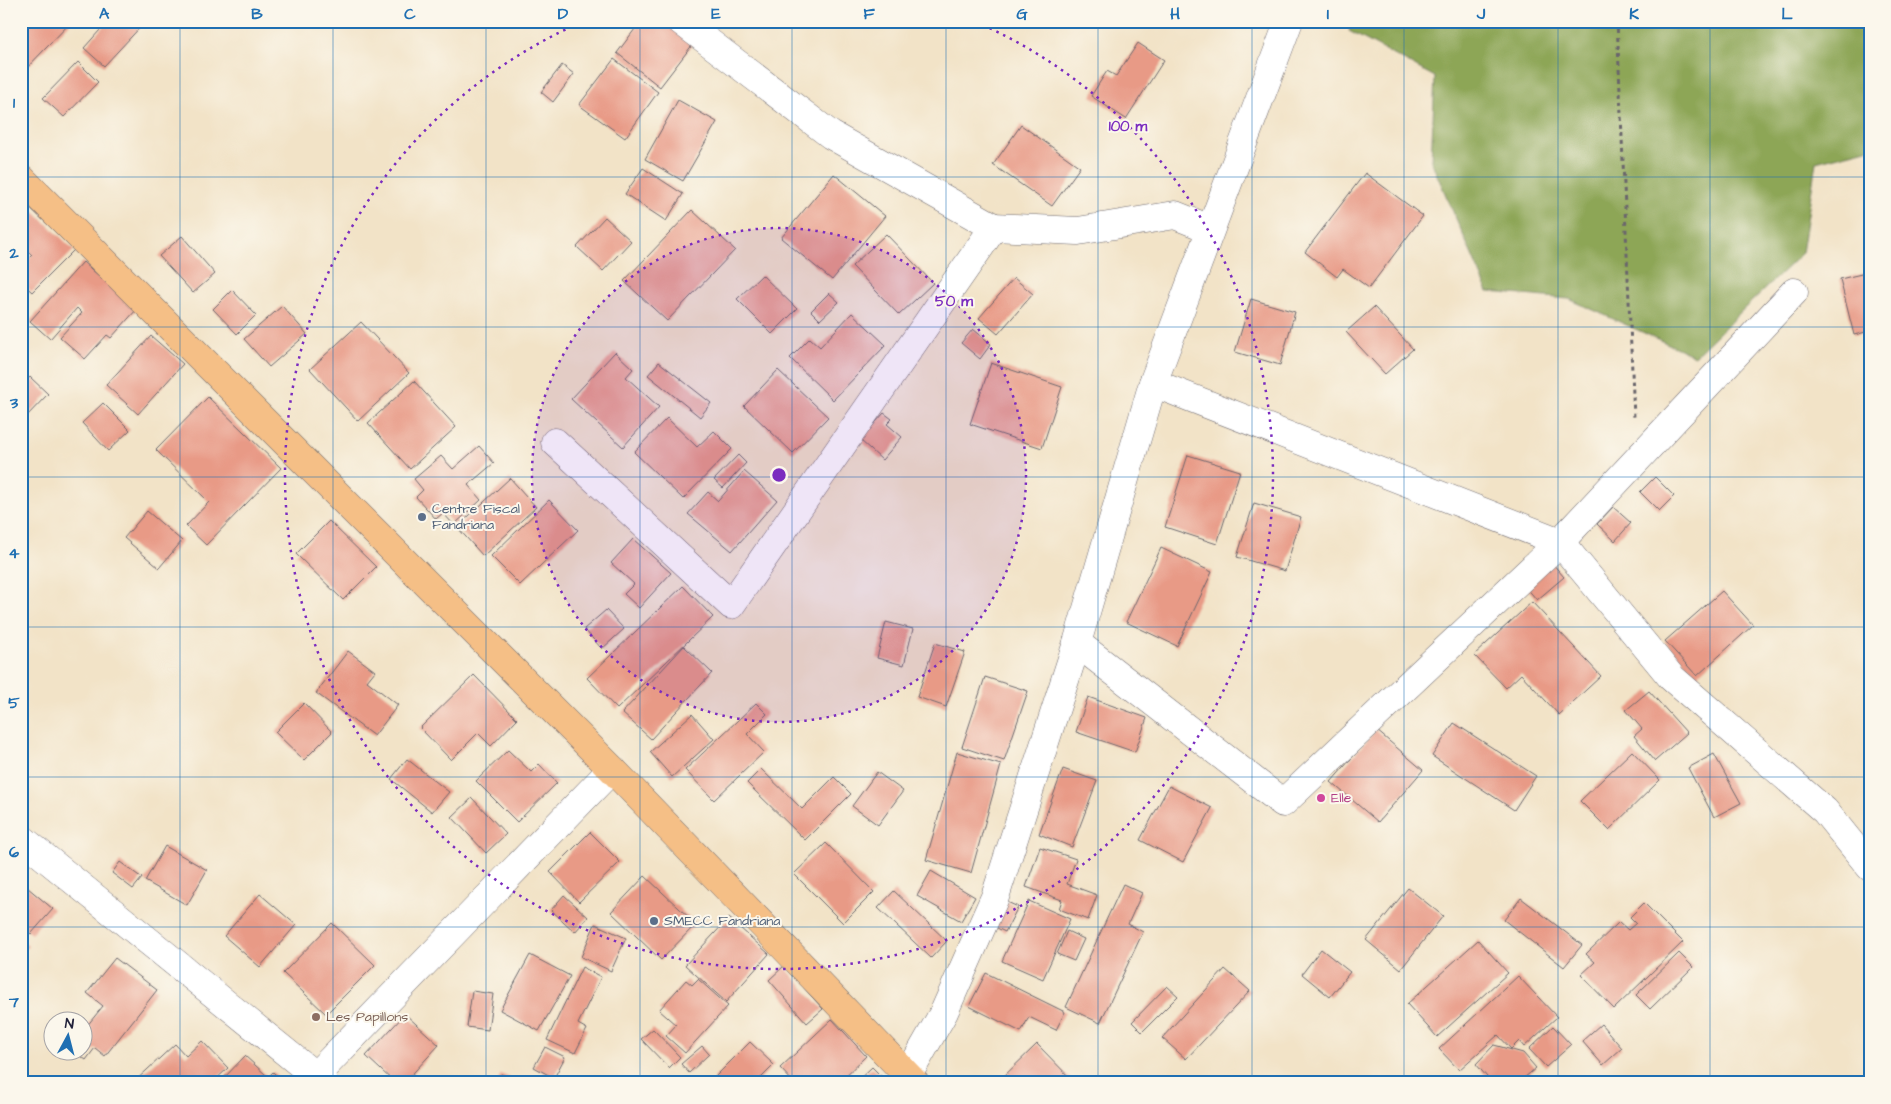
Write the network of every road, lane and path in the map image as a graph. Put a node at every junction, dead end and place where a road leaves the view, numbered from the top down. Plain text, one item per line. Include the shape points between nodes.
1 (681, 21) edge
2 (1289, 21) edge
3 (1617, 21) edge
4 (21, 178) edge
5 (994, 227) junction
6 (1210, 229) junction
7 (1794, 292) dead end
8 (1153, 382) junction
9 (555, 442) dead end
10 (1636, 461) junction
11 (1560, 542) junction
12 (1077, 643) junction
13 (612, 769) junction
14 (21, 838) edge
15 (1870, 867) edge
16 (320, 1079) edge
17 (912, 1079) edge

1 - 5 street via 830,135
2 - 6 street
3 - 10 path
4 - 13 main road
5 - 6 street via 1078,231 1175,215
5 - 9 street via 731,605
6 - 8 street
7 - 10 street
8 - 11 street
8 - 12 street
10 - 11 street
11 - 12 street via 1283,803
11 - 15 street via 1672,678 1825,811
12 - 17 street via 995,898
13 - 16 street
13 - 17 main road
14 - 16 street

